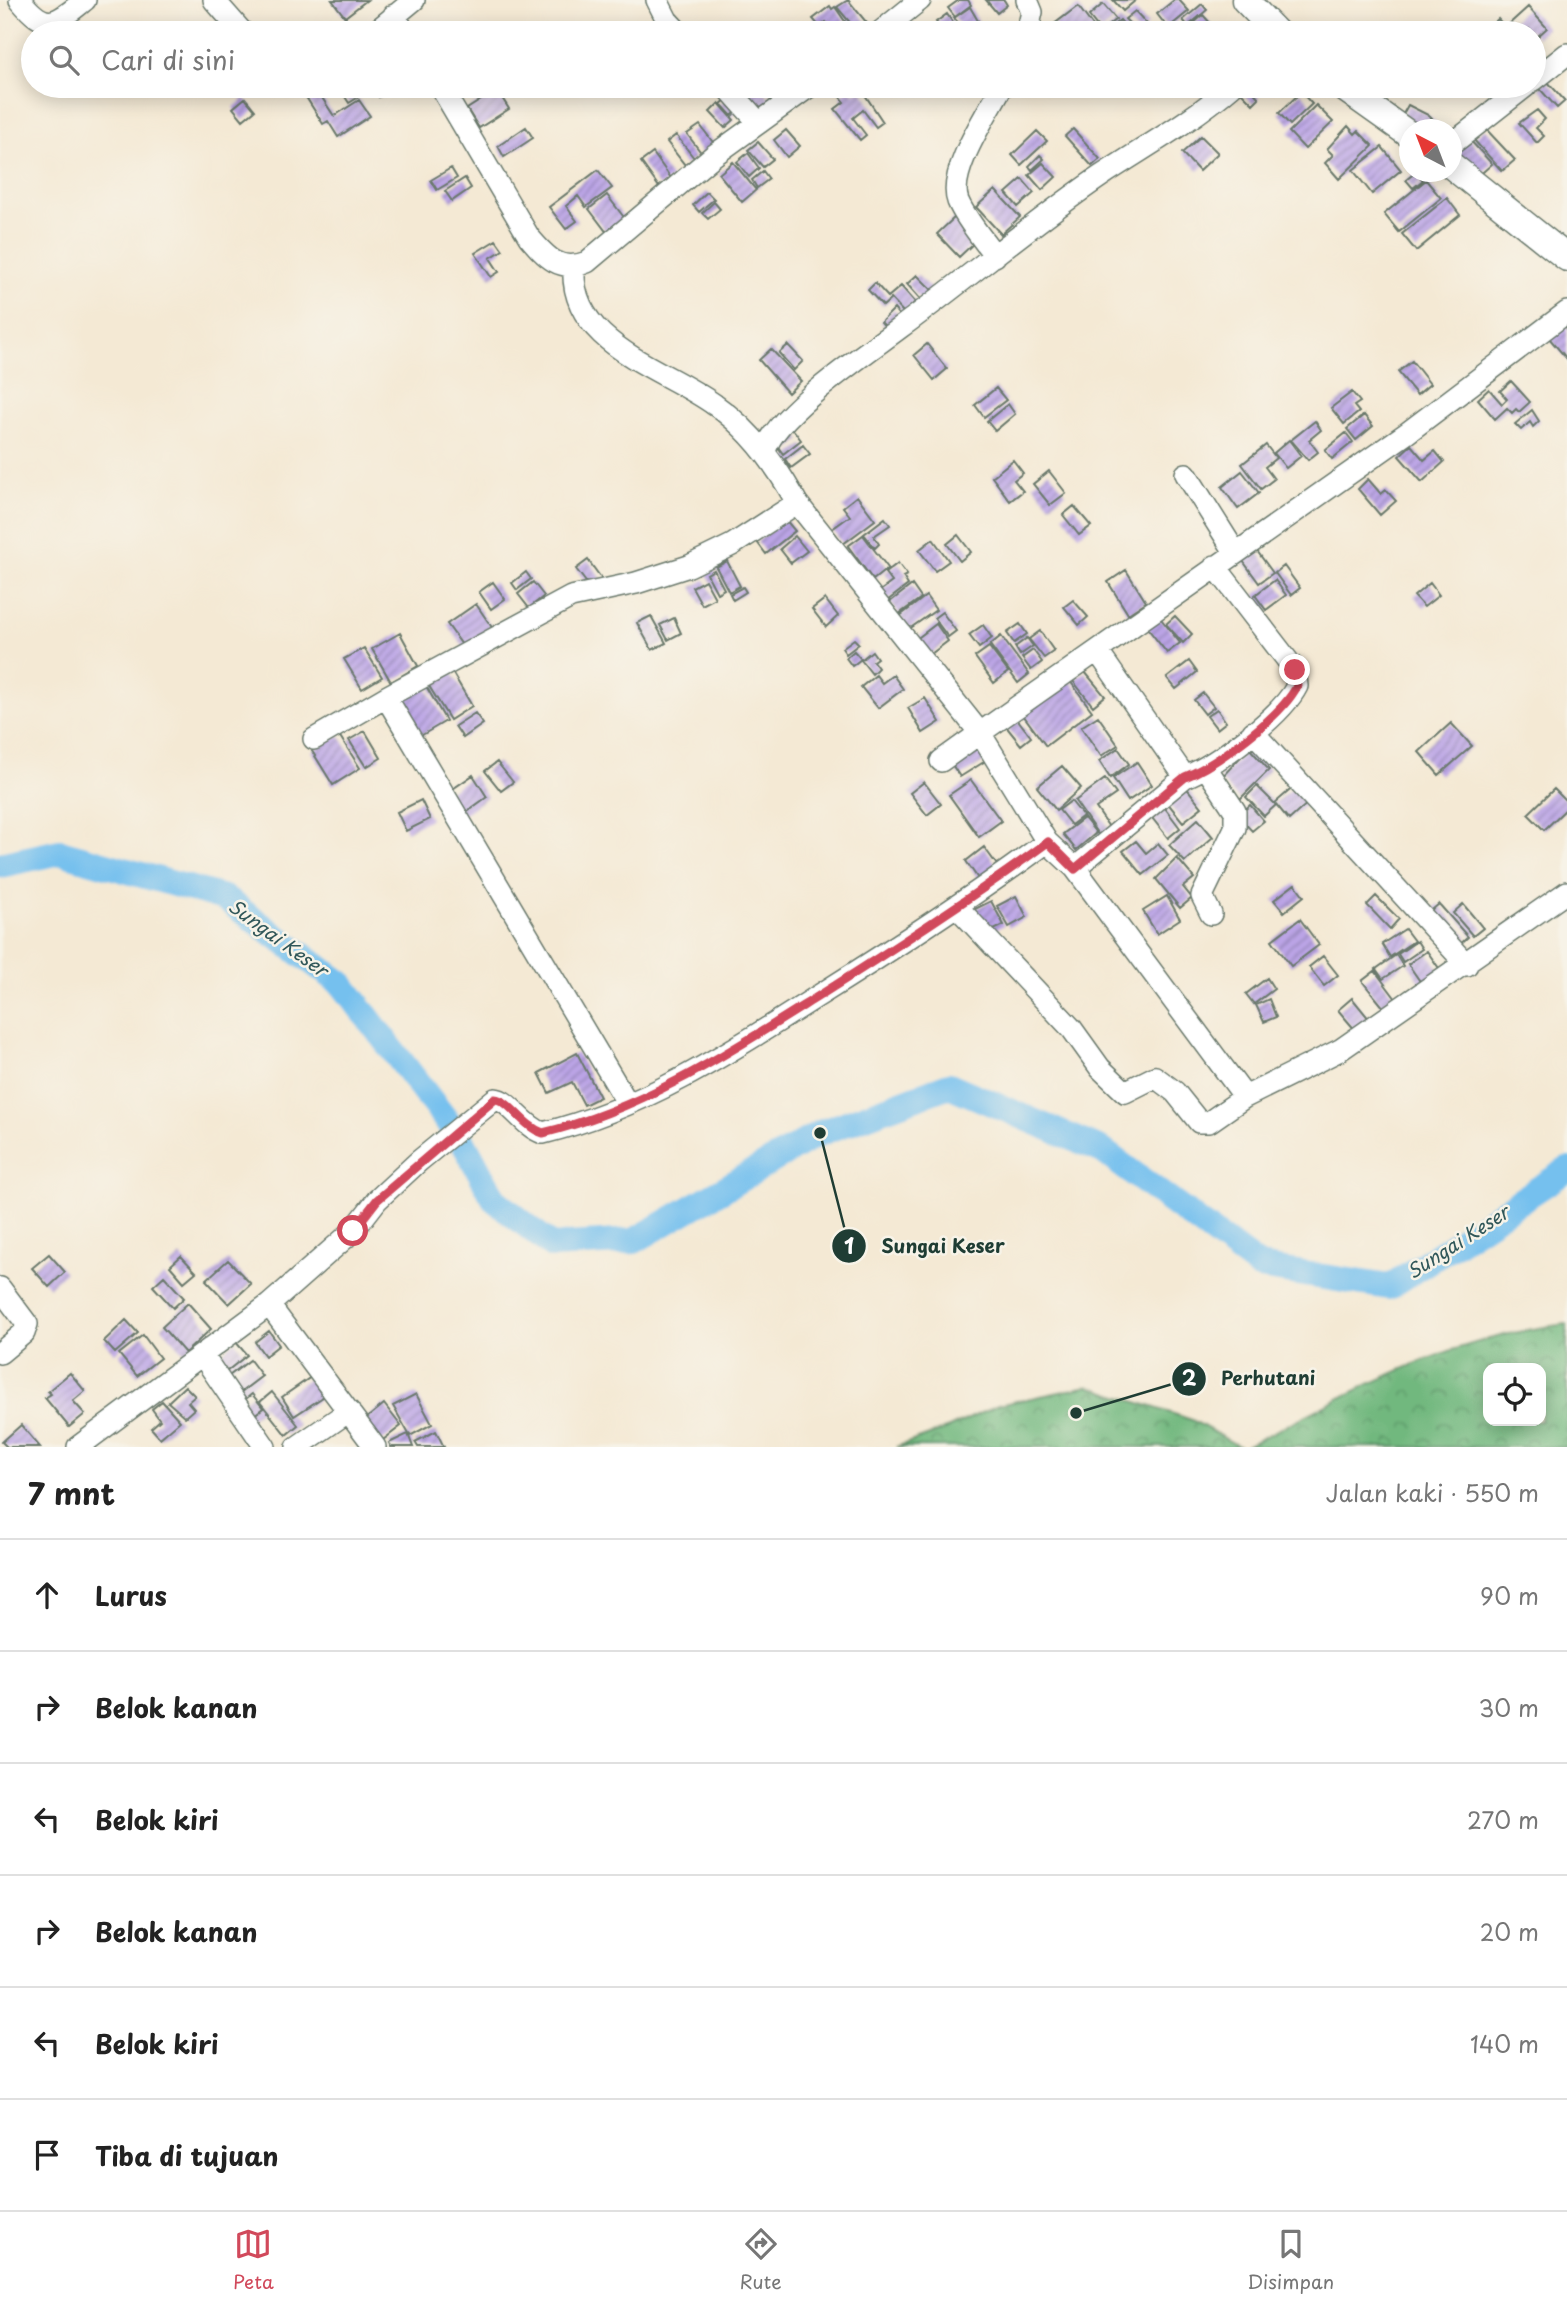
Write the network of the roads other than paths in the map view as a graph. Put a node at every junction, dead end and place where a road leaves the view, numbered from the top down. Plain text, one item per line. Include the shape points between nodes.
1 (20, 0) edge
2 (85, 0) edge
3 (214, 0) edge
4 (414, 0) edge
5 (657, 0) edge
6 (920, 0) edge
7 (1027, 0) edge
8 (1245, 0) edge
9 (394, 15) junction
10 (39, 21) edge
11 (58, 21) edge
12 (232, 21) edge
13 (387, 21) edge
14 (398, 21) edge
15 (668, 21) edge
16 (894, 21) edge
17 (1030, 21) edge
18 (1265, 21) edge
19 (1567, 54) edge
20 (1546, 71) edge
21 (447, 98) edge
22 (737, 98) edge
23 (793, 98) edge
24 (996, 98) edge
25 (1219, 98) edge
26 (1358, 98) edge
27 (1510, 98) edge
28 (759, 122) junction
29 (1399, 128) edge
30 (1462, 135) edge
31 (1462, 175) edge
32 (995, 256) junction
33 (1567, 258) edge
34 (575, 267) junction
35 (1567, 312) edge
36 (765, 451) junction
37 (1186, 474) dead end
38 (797, 503) junction
39 (1235, 552) junction
40 (1216, 566) junction
41 (1098, 652) junction
42 (386, 697) junction
43 (1252, 732) junction
44 (980, 733) junction
45 (314, 739) dead end
46 (941, 761) dead end
47 (1207, 769) junction
48 (1185, 777) junction
49 (1048, 842) junction
50 (1075, 869) junction
51 (1567, 892) edge
52 (958, 908) junction
53 (1211, 914) dead end
54 (1466, 965) junction
55 (1245, 1097) junction
56 (628, 1104) junction
57 (0, 1288) edge
58 (270, 1306) junction
59 (0, 1353) edge
60 (203, 1356) junction
61 (349, 1411) junction
62 (78, 1447) edge
63 (265, 1447) edge
64 (297, 1447) edge
65 (375, 1447) edge

1 - 10 street
2 - 11 street
3 - 12 street
4 - 9 street
5 - 15 street
6 - 16 street
7 - 17 street
8 - 18 main road
9 - 13 street
9 - 14 street
19 - 20 street
21 - 34 street via 528,237 546,257
22 - 28 street
23 - 28 street
24 - 32 street via 956,183 959,204
25 - 32 street via 1194,119 1100,177
26 - 29 main road
27 - 30 street
28 - 34 street via 587,262
31 - 33 main road
32 - 36 street via 840,372 783,422 768,438
34 - 36 street via 577,302 606,339 716,405
35 - 39 street via 1407,433
36 - 38 street
37 - 39 street
38 - 42 street via 700,561 636,583 571,597
38 - 44 street
39 - 40 street
40 - 41 street
40 - 43 street via 1295,670 1297,686 1292,698
41 - 44 street
41 - 48 street
42 - 45 street
42 - 56 street
43 - 47 street
43 - 54 street
44 - 46 street
44 - 49 street
47 - 48 street
47 - 53 street via 1235,811 1235,828 1202,896
48 - 50 street
49 - 50 street
49 - 52 street
50 - 55 street
51 - 54 street
52 - 55 street via 1072,1028 1100,1068 1125,1092 1155,1077 1175,1092 1199,1122 1209,1122
52 - 56 street via 779,1021
54 - 55 street via 1340,1049
56 - 58 street via 543,1133 495,1099 419,1161 377,1200 353,1231
57 - 59 street via 27,1324 24,1333
58 - 60 street
58 - 61 street
60 - 62 street
60 - 63 street
61 - 64 street
61 - 65 street

